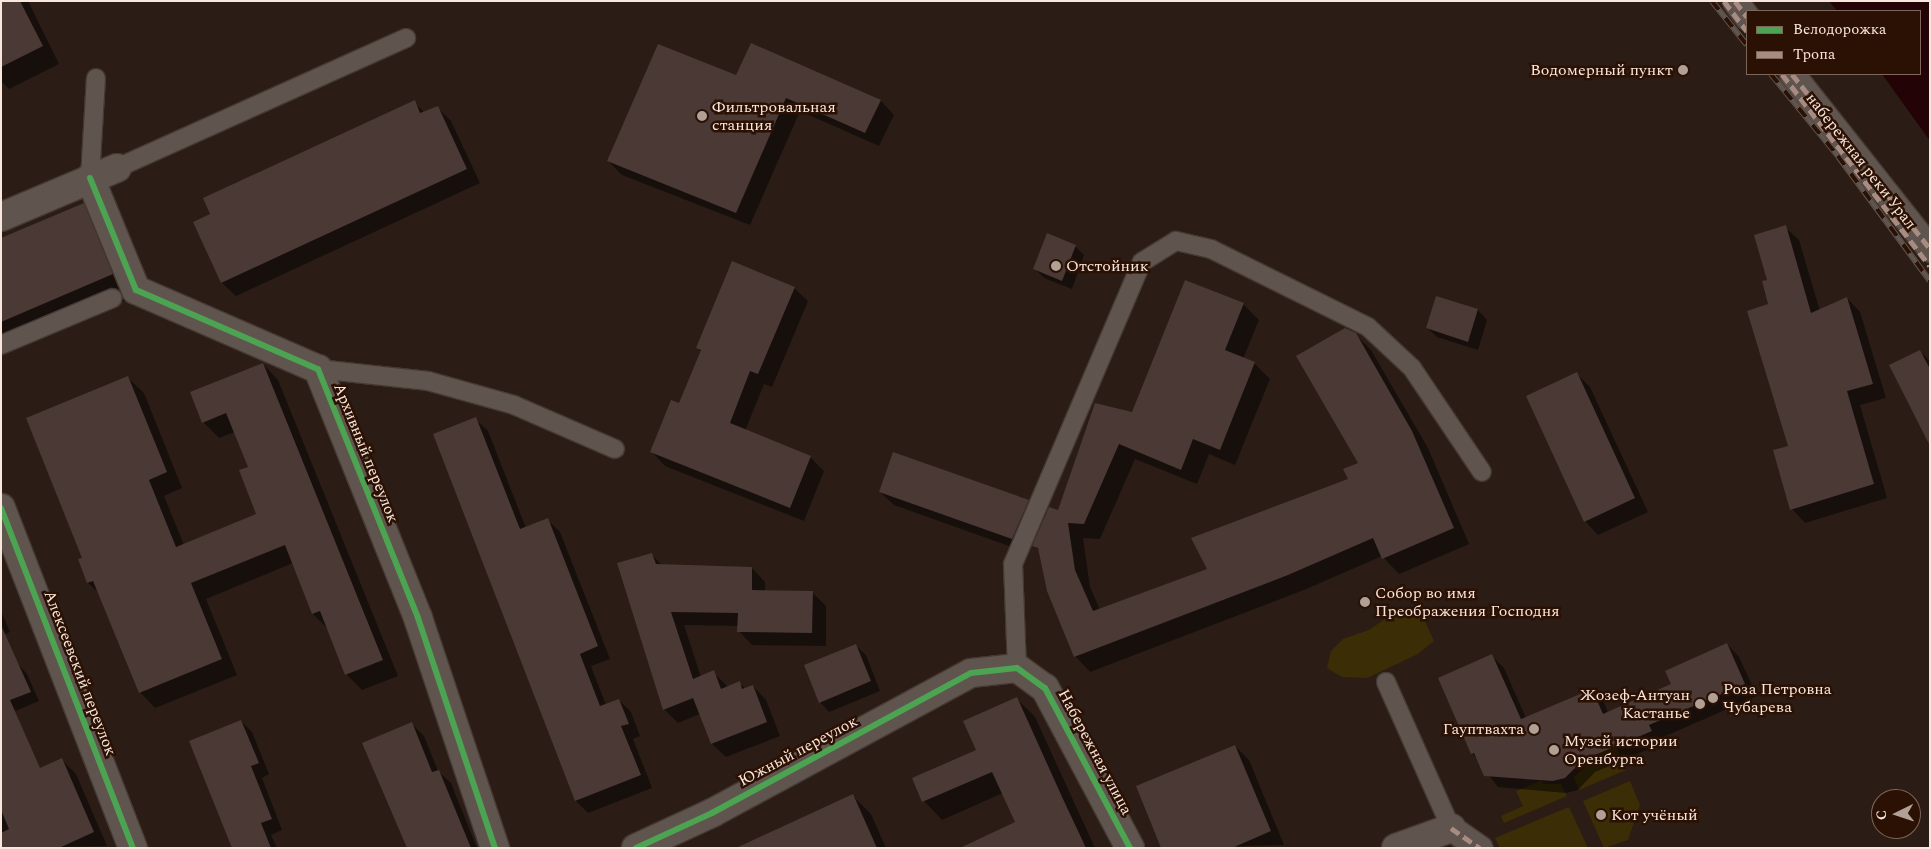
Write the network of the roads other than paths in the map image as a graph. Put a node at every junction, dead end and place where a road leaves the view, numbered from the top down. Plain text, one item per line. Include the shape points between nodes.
1 (1735, 1) edge
2 (1746, 16) edge
3 (406, 38) dead end
4 (1793, 75) edge
5 (96, 78) dead end
6 (117, 168) joint
7 (90, 178) junction
8 (1, 217) edge
9 (1930, 249) edge
10 (113, 298) dead end
11 (1, 345) edge
12 (318, 370) junction
13 (616, 449) dead end
14 (1482, 472) dead end
15 (1, 508) edge
16 (1017, 668) junction
17 (1386, 682) dead end
18 (1450, 828) junction
19 (133, 848) edge
20 (495, 848) edge
21 (636, 848) edge
22 (1130, 848) edge
23 (1396, 848) edge
24 (1480, 848) edge

1 - 2 street
3 - 6 lane
4 - 9 street, набережная реки Урал
5 - 7 lane
6 - 7 street
7 - 8 street
7 - 12 street, Архивный переулок via 136,290
10 - 11 lane
12 - 13 lane via 428,381 514,405
12 - 20 street, Архивный переулок via 418,618
14 - 16 lane via 1412,368 1368,327 1211,249 1176,241 1142,262 1013,564
15 - 19 street, Алексеевский переулок
16 - 21 street, Южный переулок via 971,673 712,813
16 - 22 street, Набережная улица via 1045,688
17 - 18 lane
18 - 23 street
18 - 24 street

